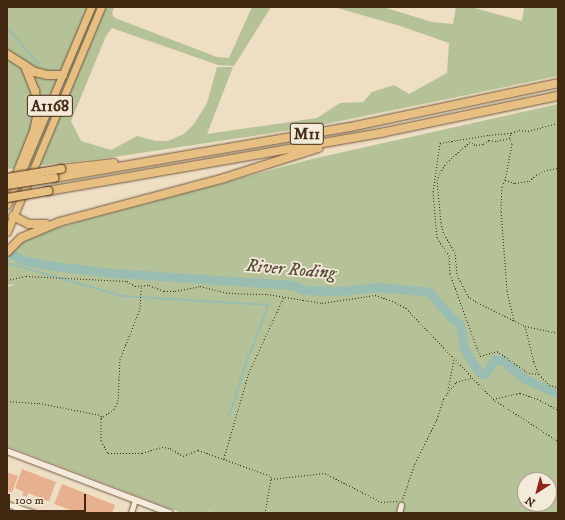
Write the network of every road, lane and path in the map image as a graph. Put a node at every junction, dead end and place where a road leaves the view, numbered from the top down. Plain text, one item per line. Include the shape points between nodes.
1 (91, 7) edge
2 (101, 7) edge
3 (7, 54) edge
4 (24, 66) junction
5 (74, 72) junction
6 (63, 75) junction
7 (558, 83) edge
8 (558, 96) edge
9 (558, 123) edge
10 (511, 133) junction
11 (350, 138) junction
12 (510, 138) junction
13 (36, 140) junction
14 (44, 144) junction
15 (146, 162) junction
16 (558, 168) edge
17 (7, 178) edge
18 (505, 180) junction
19 (16, 182) junction
20 (7, 185) edge
21 (7, 198) edge
22 (7, 205) edge
23 (7, 209) edge
24 (13, 216) junction
25 (59, 222) junction
26 (7, 232) edge
27 (9, 250) edge
28 (7, 280) edge
29 (141, 286) junction
30 (284, 296) junction
31 (514, 322) junction
32 (525, 326) junction
33 (558, 333) edge
34 (454, 360) junction
35 (539, 374) junction
36 (471, 377) junction
37 (558, 387) edge
38 (448, 393) junction
39 (493, 399) junction
40 (7, 401) edge
41 (558, 410) edge
42 (100, 418) junction
43 (558, 441) edge
44 (7, 451) edge
45 (224, 459) junction
46 (271, 479) junction
47 (135, 500) junction
48 (7, 504) edge
49 (401, 505) junction
50 (16, 507) junction
51 (14, 513) edge
52 (33, 513) edge
53 (131, 513) edge
54 (170, 513) edge
55 (265, 513) edge
56 (399, 513) edge

1 - 6 main road, A1168
2 - 5 main road, A1168
3 - 4 highway
4 - 6 highway via 41,74
4 - 19 highway via 35,91 37,117
5 - 6 main road
5 - 14 main road, A1168
6 - 13 main road, A1168
7 - 15 highway, M11 via 350,127
8 - 11 highway, M11
9 - 10 path
10 - 12 path
10 - 35 path via 440,143 433,192 437,238 449,255 450,274 480,356 497,351 529,372
11 - 21 highway, M11, bridge
11 - 25 highway, M11 via 224,178
12 - 18 path via 512,143
12 - 31 path via 490,140 483,144 465,144 447,162 437,180 444,234 455,252 457,275 461,286 475,301
13 - 14 lane
13 - 19 main road, A1168
14 - 24 main road, A1168
15 - 17 highway, M11, bridge via 101,164
15 - 20 highway, M11, bridge
16 - 18 path via 547,170 529,181 515,183
18 - 31 path via 502,186 503,240 507,290
19 - 22 main road, A1168
23 - 24 main road
24 - 25 highway, M11 via 34,224
24 - 26 main road, A1168
25 - 27 highway, M11 via 30,233
28 - 29 path via 30,276 127,281 135,286
29 - 30 path via 149,285 164,291 175,291 200,286 229,293
29 - 42 path via 140,309 120,359 118,401 114,409
30 - 34 path via 322,303 375,296 395,302 406,308
30 - 45 path via 249,372
31 - 32 path
32 - 33 path
32 - 35 path
34 - 36 path
34 - 38 path
35 - 37 path via 549,385
36 - 38 path via 456,382
36 - 39 path
38 - 49 path via 415,463
39 - 41 path via 520,393
39 - 43 path
40 - 42 path via 39,403 101,415
42 - 45 path via 101,441 108,453 142,453 162,447 170,448 183,456 198,450
44 - 47 street
45 - 46 path via 271,476
46 - 49 path via 325,473 381,502 397,501
46 - 55 path
47 - 53 street
47 - 54 street
48 - 50 street
49 - 56 street
50 - 51 lane
50 - 52 street

